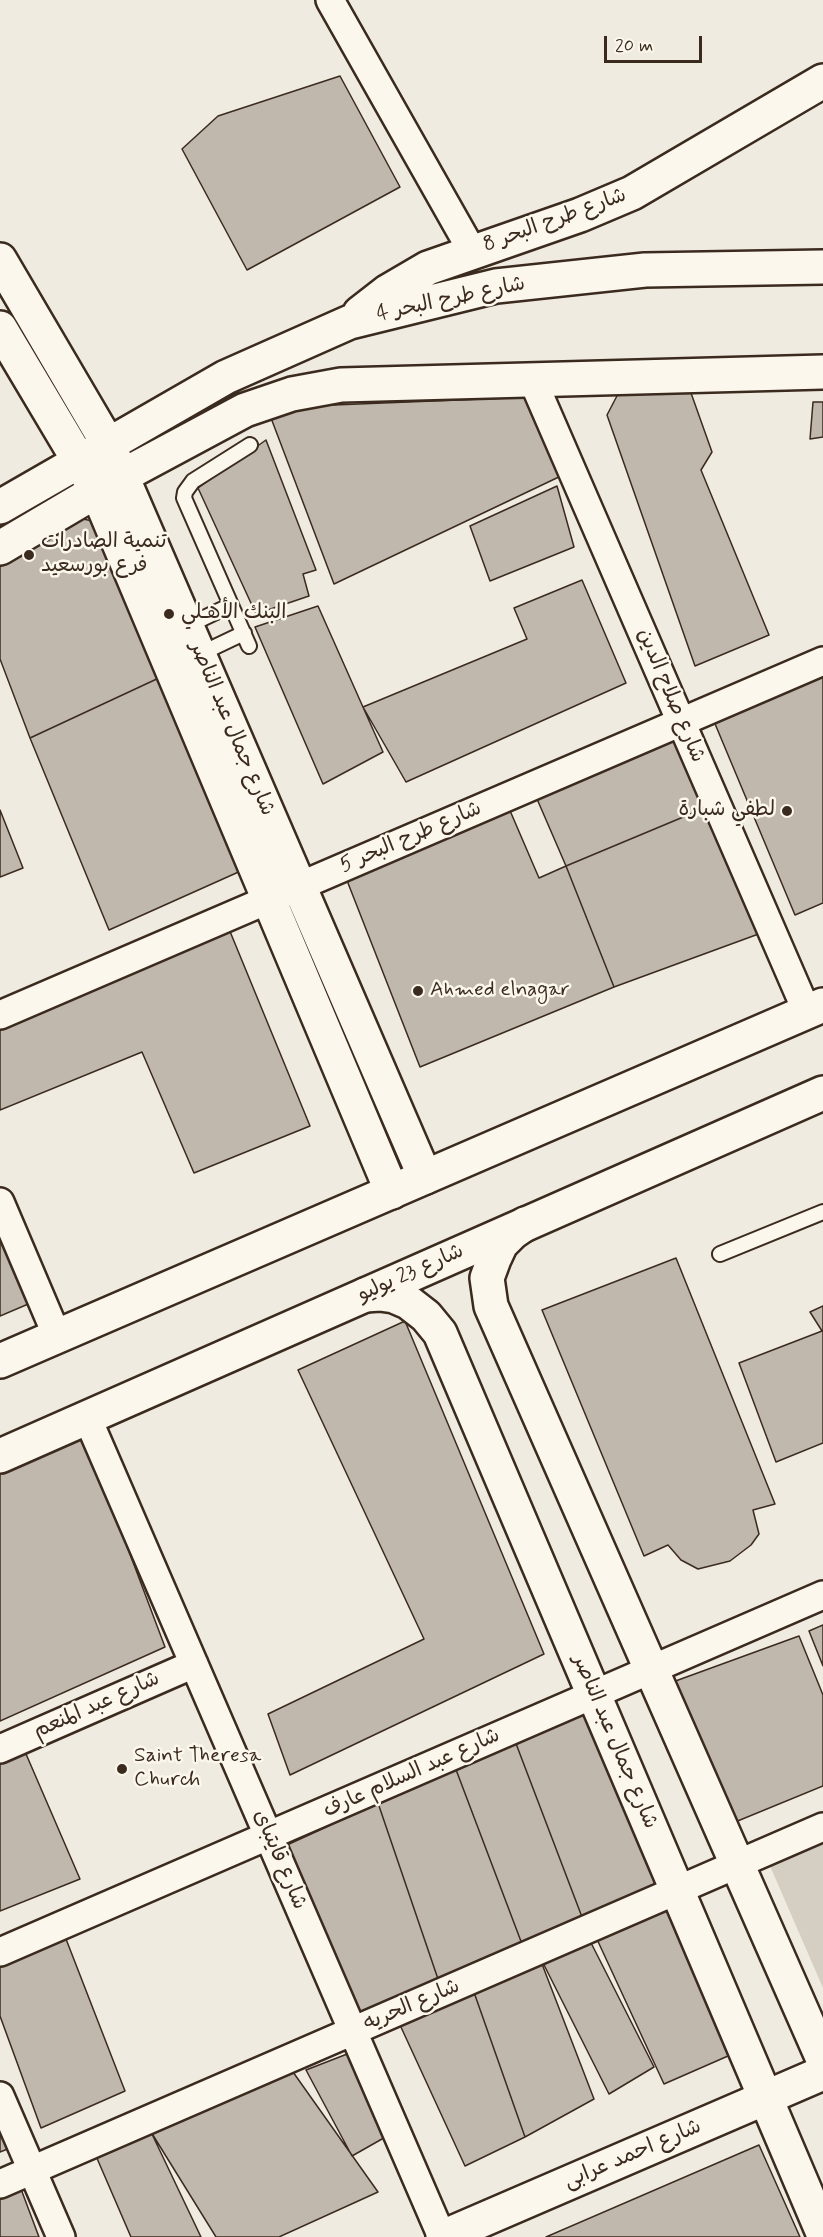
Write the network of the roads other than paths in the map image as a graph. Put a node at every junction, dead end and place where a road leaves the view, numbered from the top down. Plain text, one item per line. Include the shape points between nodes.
1 (330, 0) edge
2 (823, 81) edge
3 (472, 251) junction
4 (0, 260) edge
5 (823, 267) edge
6 (350, 322) junction
7 (0, 328) edge
8 (823, 372) edge
9 (532, 381) junction
10 (108, 444) junction
11 (250, 444) dead end
12 (79, 461) junction
13 (109, 484) junction
14 (0, 507) edge
15 (0, 548) edge
16 (231, 604) junction
17 (193, 640) junction
18 (823, 661) edge
19 (681, 722) junction
20 (299, 886) junction
21 (269, 900) junction
22 (815, 1009) edge
23 (0, 1016) edge
24 (823, 1093) edge
25 (425, 1177) junction
26 (392, 1192) junction
27 (0, 1202) edge
28 (823, 1212) edge
29 (525, 1224) junction
30 (720, 1254) dead end
31 (365, 1295) junction
32 (57, 1336) junction
33 (0, 1361) edge
34 (87, 1417) junction
35 (0, 1456) edge
36 (823, 1595) edge
37 (194, 1664) junction
38 (651, 1670) junction
39 (594, 1694) junction
40 (0, 1749) edge
41 (823, 1827) edge
42 (268, 1836) junction
43 (737, 1864) junction
44 (677, 1890) junction
45 (0, 1952) edge
46 (353, 2031) junction
47 (823, 2059) edge
48 (823, 2073) edge
49 (0, 2096) edge
50 (766, 2098) junction
51 (32, 2170) junction
52 (0, 2184) edge
53 (823, 2233) edge
54 (61, 2237) edge
55 (442, 2237) edge

1 - 3 street
2 - 3 main road, شارع طرح البحر 8 via 632,193
3 - 6 main road, شارع طرح البحر 8 via 428,268 387,292
4 - 10 main road, شارع جمال عبد الناصر
5 - 6 main road, شارع طرح البحر 4 via 645,270 496,286
6 - 10 main road, شارع طرح البحر 4 via 226,377
7 - 12 main road, شارع جمال عبد الناصر
8 - 9 main road
9 - 13 main road via 341,385 292,394 245,410
9 - 19 street, شارع صلاح الدين
10 - 12 main road, شارع طرح البحر 4
10 - 13 main road, شارع جمال عبد الناصر
11 - 16 lane via 193,481 184,498
12 - 13 main road, شارع جمال عبد الناصر
12 - 14 main road, شارع طرح البحر 4
13 - 15 main road
13 - 17 main road, شارع جمال عبد الناصر
13 - 21 main road, شارع جمال عبد الناصر
16 - 17 lane
16 - 17 lane via 246,640
17 - 20 main road, شارع جمال عبد الناصر
18 - 19 street, شارع طرح البحر 5
19 - 20 street, شارع طرح البحر 5
19 - 22 street, شارع صلاح الدين
20 - 21 street, شارع طرح البحر 5
20 - 25 main road, شارع جمال عبد الناصر
21 - 23 street, شارع طرح البحر 5
21 - 26 main road, شارع جمال عبد الناصر
22 - 25 main road
24 - 29 main road, شارع 23 يوليو
25 - 26 main road
26 - 32 main road
27 - 32 street
28 - 30 lane
29 - 31 main road, شارع 23 يوليو
29 - 38 main road via 501,1244 494,1259 488,1278 491,1306
31 - 34 main road, شارع 23 يوليو
31 - 39 main road, شارع جمال عبد الناصر via 394,1296 408,1302 440,1333
32 - 33 main road
34 - 35 main road, شارع 23 يوليو
34 - 37 street, شارع قايتباى
36 - 38 street, شارع عبد السلام عارف
37 - 40 street, شارع عبد المنعم
37 - 42 street, شارع قايتباى
38 - 39 street, شارع عبد السلام عارف
38 - 43 main road
39 - 42 street, شارع عبد السلام عارف
39 - 44 main road, شارع جمال عبد الناصر
41 - 43 street, شارع الحريه
42 - 45 street, شارع عبد السلام عارف
42 - 46 street, شارع قايتباى
43 - 44 street, شارع الحريه
43 - 47 main road
44 - 46 street, شارع الحريه
44 - 50 main road, شارع جمال عبد الناصر
46 - 51 street, شارع الحريه
46 - 55 street, شارع قايتباى
48 - 50 main road, شارع احمد عرابى
49 - 51 street
50 - 53 main road, شارع جمال عبد الناصر
50 - 55 main road, شارع احمد عرابى
51 - 52 street, شارع الحريه
51 - 54 street

